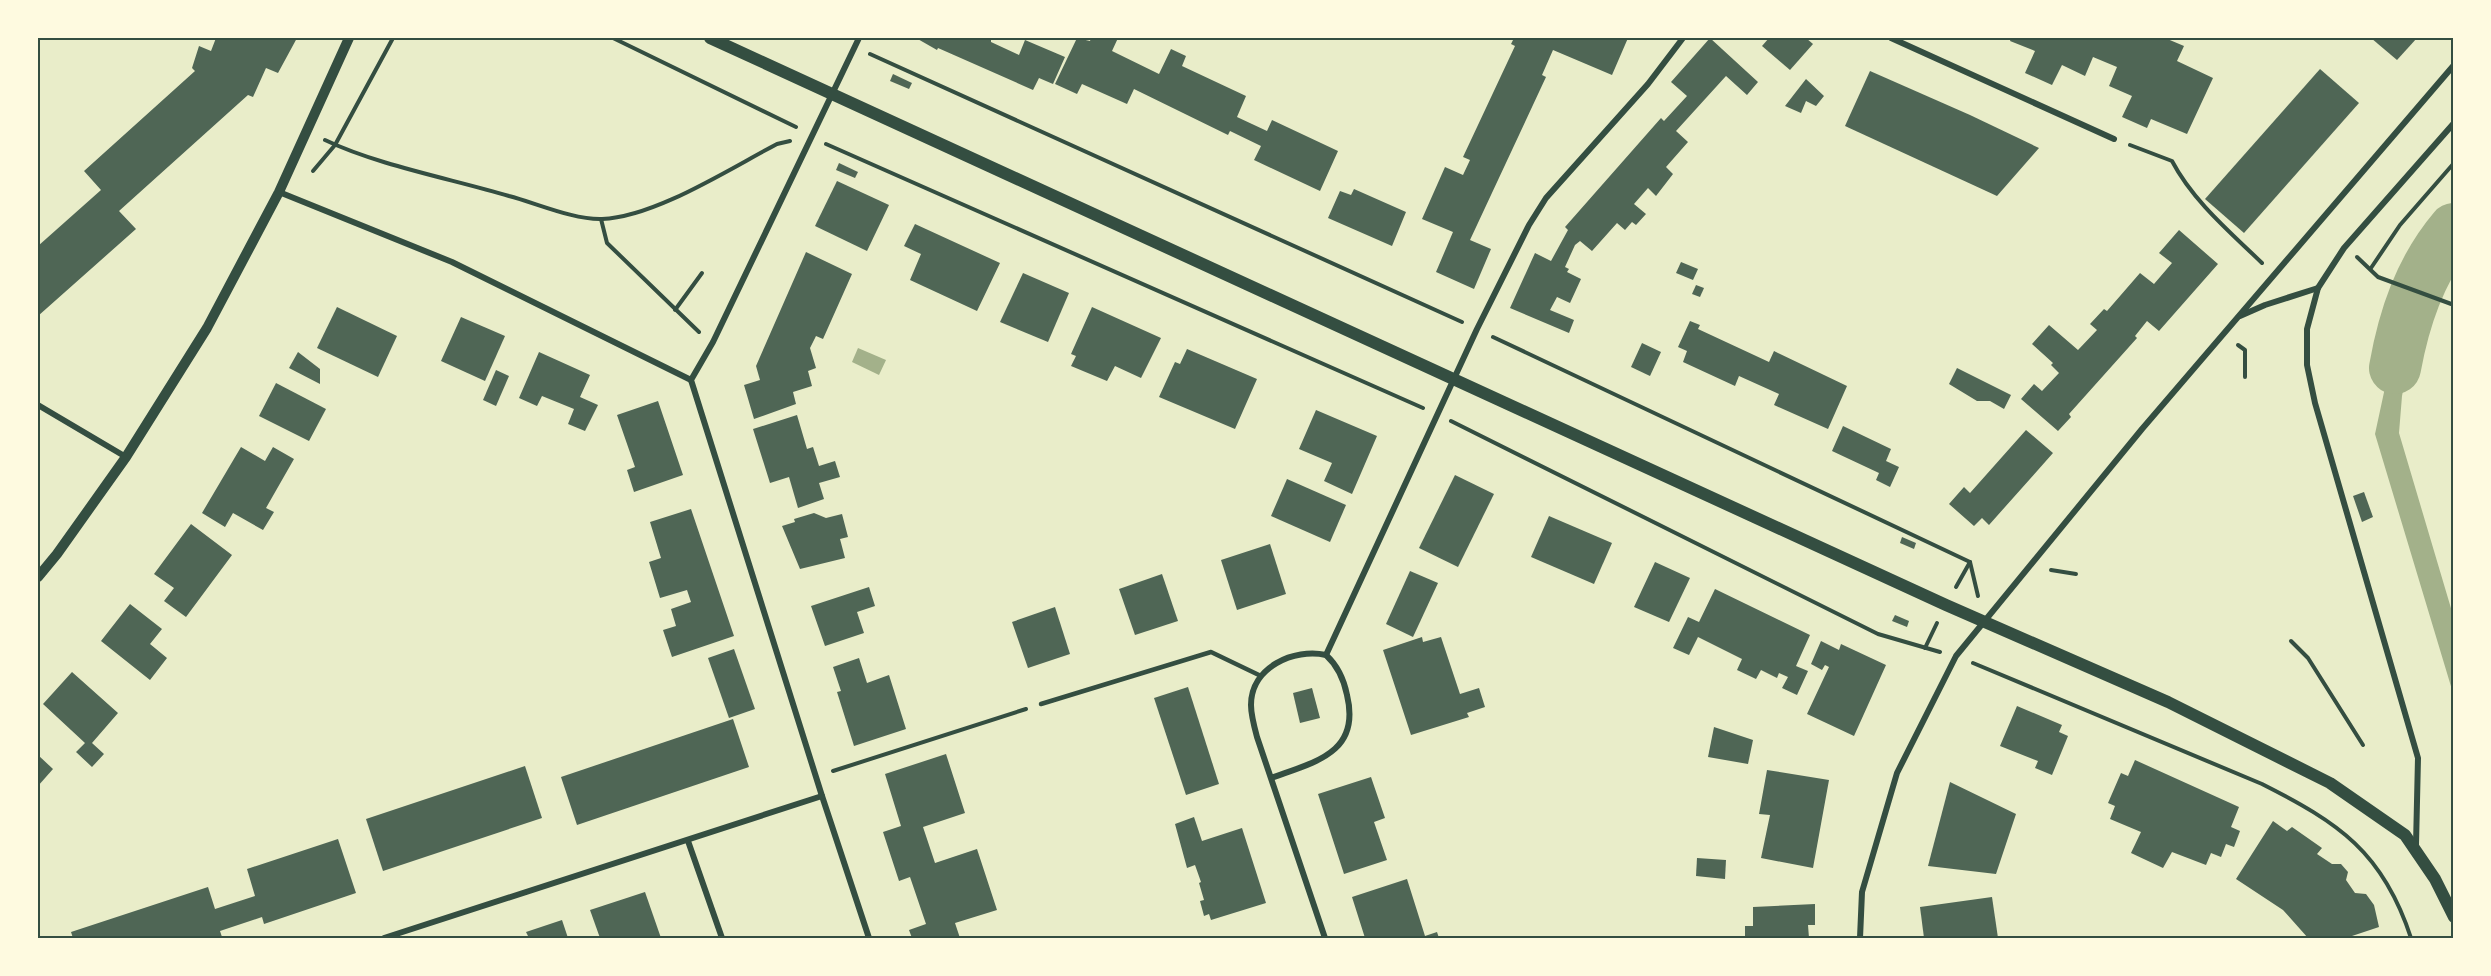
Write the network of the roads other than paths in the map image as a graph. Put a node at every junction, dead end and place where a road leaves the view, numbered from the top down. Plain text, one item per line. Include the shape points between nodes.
1 (349, 38) edge
2 (710, 38) edge
3 (859, 38) edge
4 (1683, 38) edge
5 (1891, 38) edge
6 (2454, 65) edge
7 (833, 94) junction
8 (2454, 123) edge
9 (2114, 139) road end
10 (279, 192) junction
11 (2318, 288) junction
12 (2235, 318) junction
13 (1455, 378) junction
14 (692, 380) junction
15 (38, 405) edge
16 (126, 457) junction
17 (38, 577) edge
18 (1984, 622) junction
19 (1326, 655) junction
20 (1261, 676) junction
21 (1041, 704) road end
22 (1271, 778) junction
23 (822, 796) junction
24 (688, 841) junction
25 (2416, 849) junction
26 (2454, 917) edge
27 (384, 939) edge
28 (722, 939) edge
29 (869, 939) edge
30 (1325, 939) edge
31 (1860, 939) edge

1 - 10 street
2 - 7 main road
3 - 7 street
4 - 13 street via 1648,84 1546,198
5 - 9 street
6 - 12 street
7 - 13 main road
7 - 14 street
8 - 11 street via 2344,248
10 - 14 street via 452,262
10 - 16 street via 207,328
11 - 12 street
11 - 25 street via 2307,329 2307,365 2418,758
12 - 18 street
13 - 18 main road
13 - 19 street
14 - 23 street
15 - 16 street
16 - 17 street
18 - 25 main road via 2168,702 2330,783 2405,835
18 - 31 street via 1956,656 1897,772 1862,892
19 - 20 street via 1290,657 1269,667
19 - 22 street via 1338,668 1350,706 1346,738 1327,756
20 - 21 lane via 1211,652
20 - 22 street via 1251,705
22 - 30 street
23 - 24 street
23 - 29 street
24 - 27 street
24 - 28 street
25 - 26 main road

